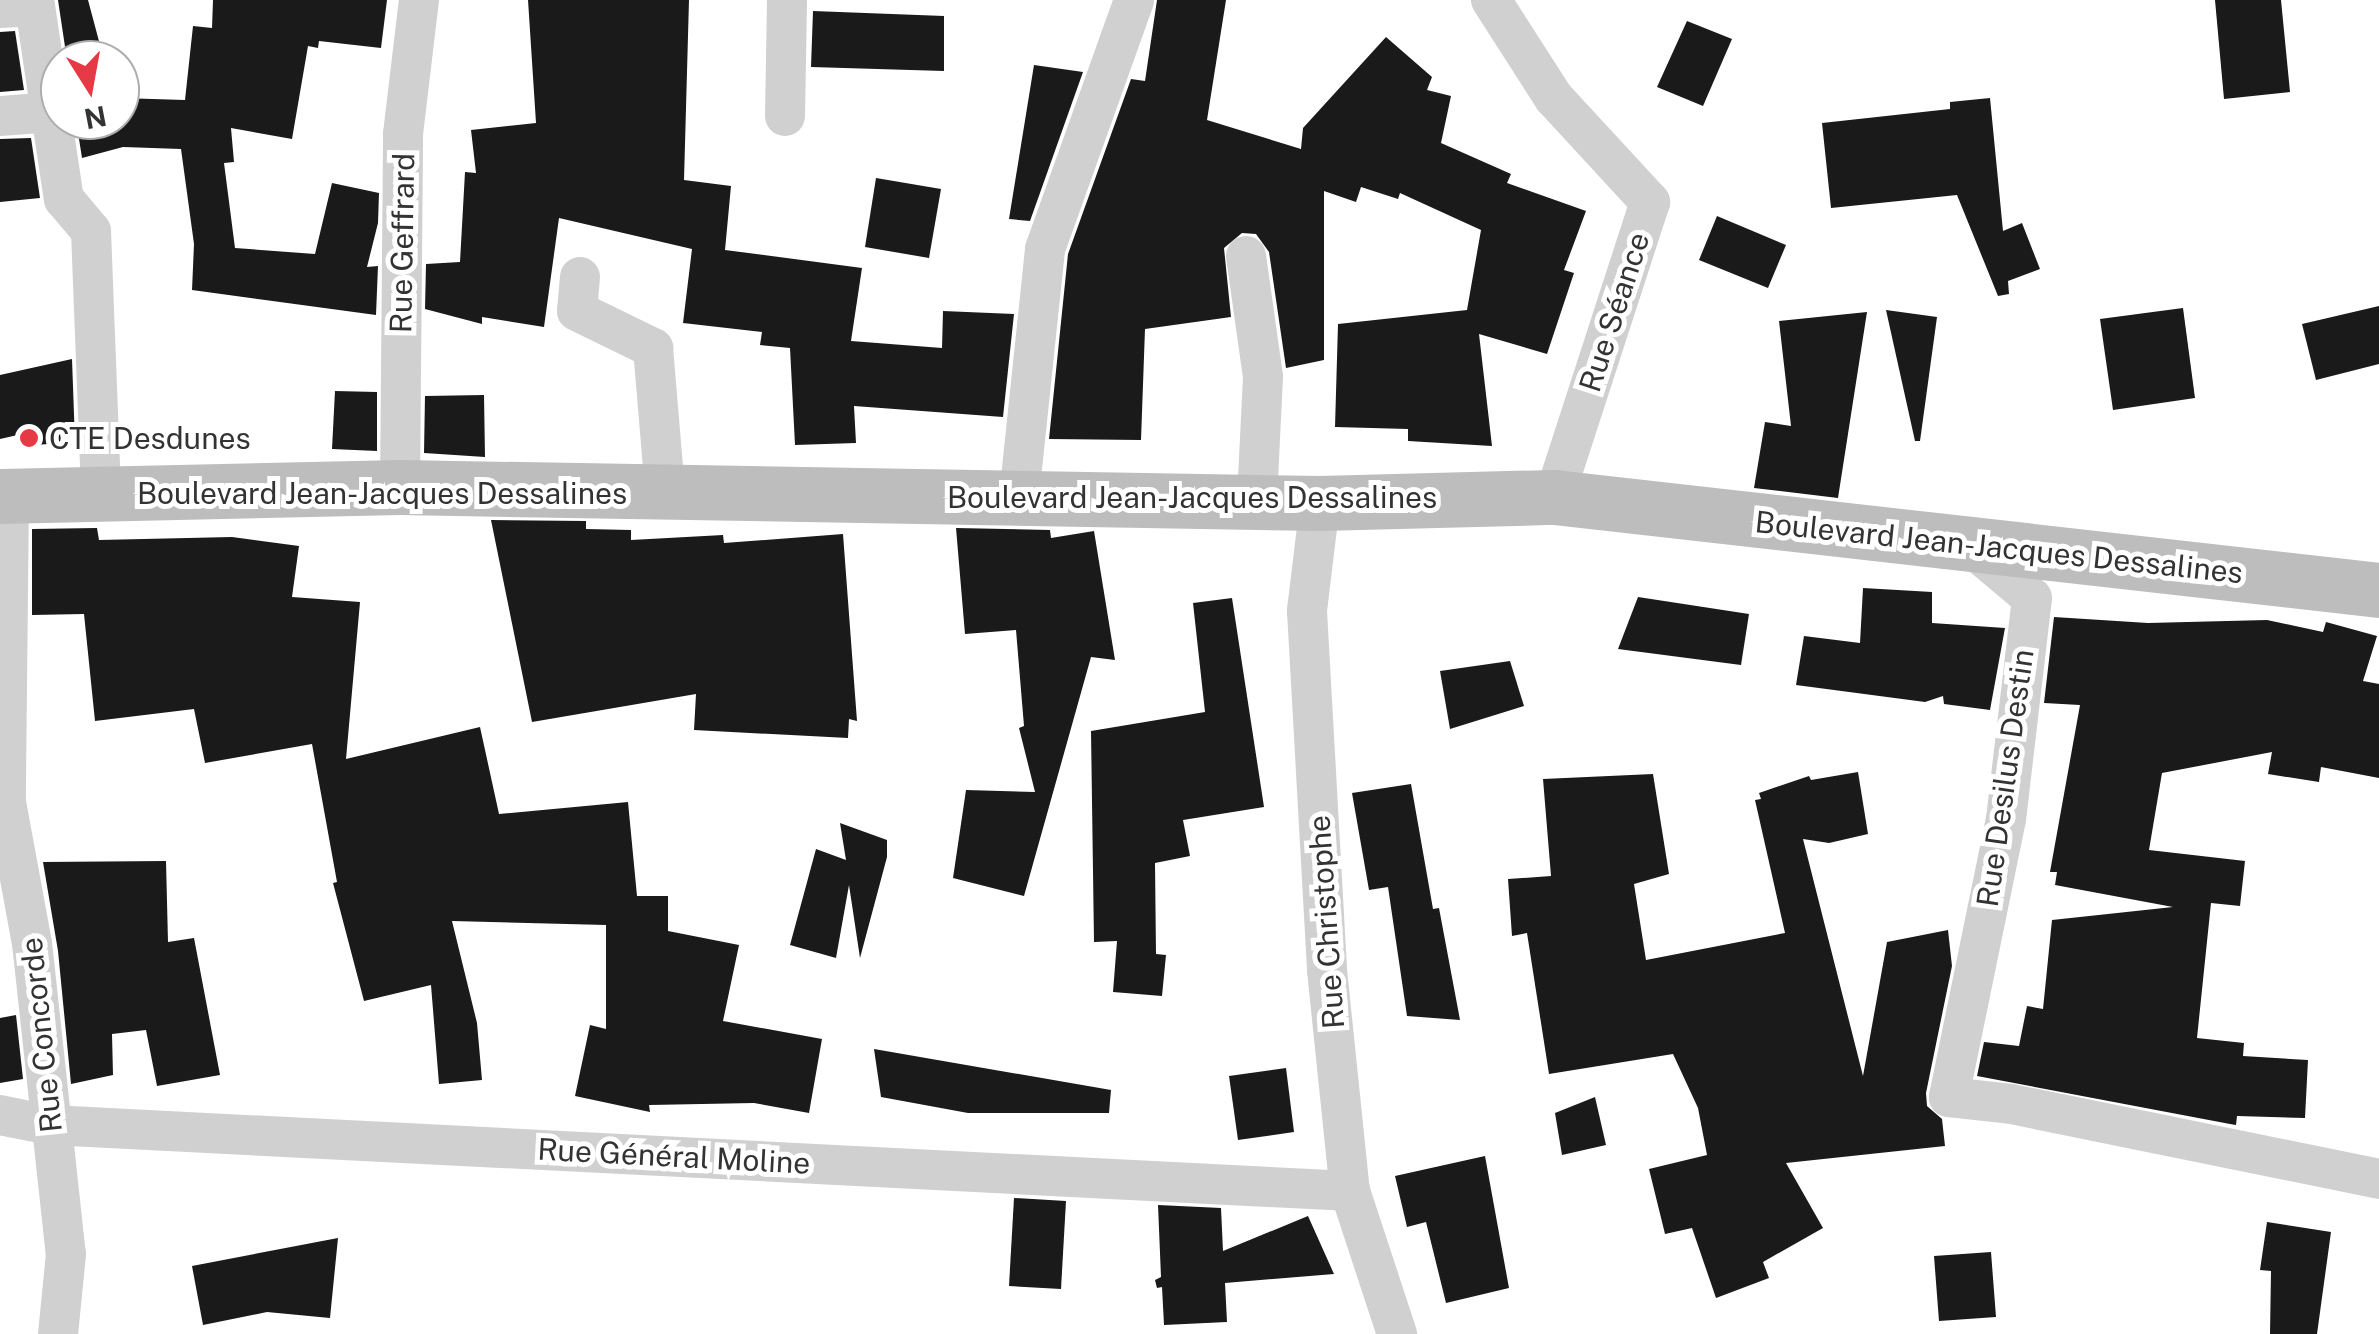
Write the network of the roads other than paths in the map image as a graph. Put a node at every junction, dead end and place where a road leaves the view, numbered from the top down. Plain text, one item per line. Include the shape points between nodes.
1 (419, 0) edge
2 (787, 0) edge
3 (1134, 0) edge
4 (1491, 0) edge
5 (0, 8) edge
6 (41, 40) edge
7 (40, 113) edge
8 (0, 116) edge
9 (785, 116) dead end
10 (57, 140) edge
11 (1246, 256) dead end
12 (580, 277) dead end
13 (400, 487) junction
14 (665, 492) junction
15 (4, 496) edge
16 (100, 496) junction
17 (1019, 497) junction
18 (1554, 497) junction
19 (1257, 501) junction
20 (1320, 502) junction
21 (1969, 545) junction
22 (2379, 590) edge
23 (0, 1115) edge
24 (50, 1125) junction
25 (2379, 1179) edge
26 (1350, 1190) junction
27 (58, 1334) edge
28 (1397, 1334) edge

1 - 13 street, Rue Geffrard via 403,134
2 - 9 street
3 - 17 street via 1045,248
4 - 18 street, Rue Séance via 1554,98 1650,202
5 - 6 street via 35,6
7 - 8 street
10 - 16 street via 64,199 90,232
11 - 19 street via 1263,377
12 - 14 street via 576,310 652,348
13 - 14 street, Boulevard Jean-Jacques Dessalines
13 - 16 street, Boulevard Jean-Jacques Dessalines
14 - 17 street, Boulevard Jean-Jacques Dessalines
15 - 16 street, Boulevard Jean-Jacques Dessalines
15 - 24 street, Rue Concorde via 6,802 32,943
17 - 19 street, Boulevard Jean-Jacques Dessalines
18 - 20 street, Boulevard Jean-Jacques Dessalines
18 - 21 street, Boulevard Jean-Jacques Dessalines
19 - 20 street, Boulevard Jean-Jacques Dessalines
20 - 26 street, Rue Christophe via 1308,611 1328,970
21 - 22 street, Boulevard Jean-Jacques Dessalines
21 - 25 street, Rue Desilus Destin via 2032,598 2006,819 1949,1097
23 - 24 street, Rue Général Moline
24 - 26 street, Rue Général Moline
24 - 27 street, Rue Concorde via 66,1254
26 - 28 street, Rue Christophe

